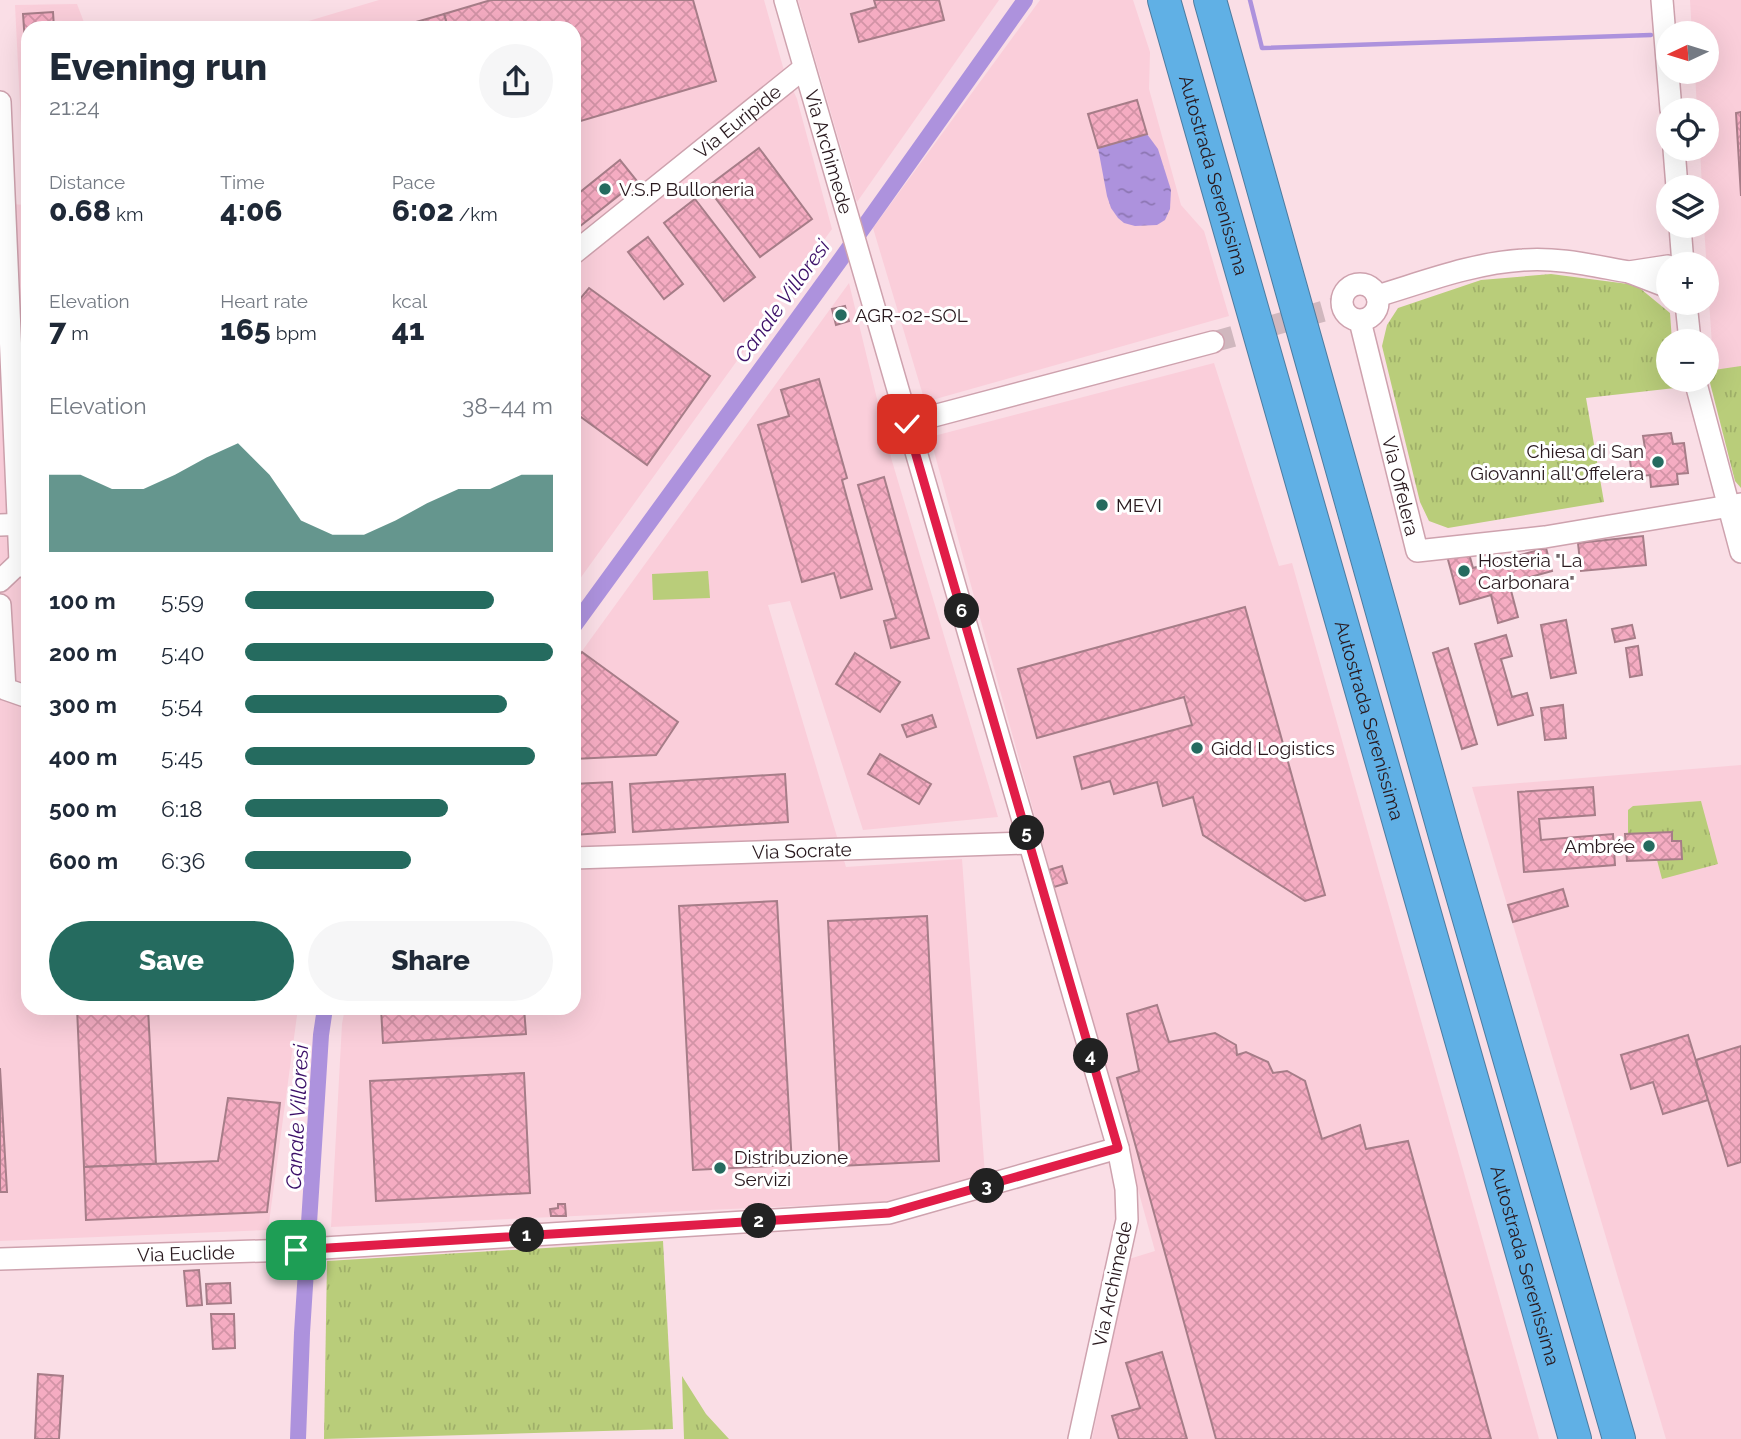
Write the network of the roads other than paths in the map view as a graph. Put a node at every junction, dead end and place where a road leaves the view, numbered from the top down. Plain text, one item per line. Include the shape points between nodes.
1 (785, 0) edge
2 (1164, 0) edge
3 (1210, 0) edge
4 (1662, 0) edge
5 (804, 68) junction
6 (1670, 98) edge
7 (0, 102) edge
8 (581, 247) edge
9 (1656, 268) edge
10 (1629, 272) junction
11 (1656, 282) edge
12 (1377, 296) junction
13 (1360, 321) junction
14 (1213, 342) tunnel mouth
15 (1699, 392) edge
16 (907, 424) junction
17 (1734, 505) edge
18 (16, 525) edge
19 (21, 550) edge
20 (1741, 552) edge
21 (21, 567) edge
22 (0, 581) edge
23 (0, 605) edge
24 (21, 694) edge
25 (1029, 842) junction
26 (581, 858) edge
27 (1118, 1148) junction
28 (0, 1259) edge
29 (1079, 1439) edge
30 (1575, 1439) edge
31 (1619, 1439) edge

1 - 5 street, Via Archimede
2 - 30 highway, Autostrada Serenissima
3 - 31 highway, Autostrada Serenissima
4 - 6 street
5 - 8 street, Via Euripide
5 - 16 street, Via Archimede
7 - 18 street
9 - 10 street, Via Offelera
10 - 11 street, Via Offelera
10 - 12 street, Via Offelera via 1525,260 1476,267
12 - 13 street via 1375,313
12 - 13 street, Via Offelera via 1358,284 1343,294 1343,311
13 - 17 street, Via Offelera via 1417,551 1545,537
14 - 16 street
15 - 17 street
16 - 25 street, Via Archimede
17 - 20 street
18 - 19 street
21 - 22 street
23 - 24 street via 5,689
25 - 26 street, Via Socrate
25 - 27 street, Via Archimede
27 - 28 street, Via Euclide via 889,1213 291,1250
27 - 29 street, Via Archimede via 1127,1220

